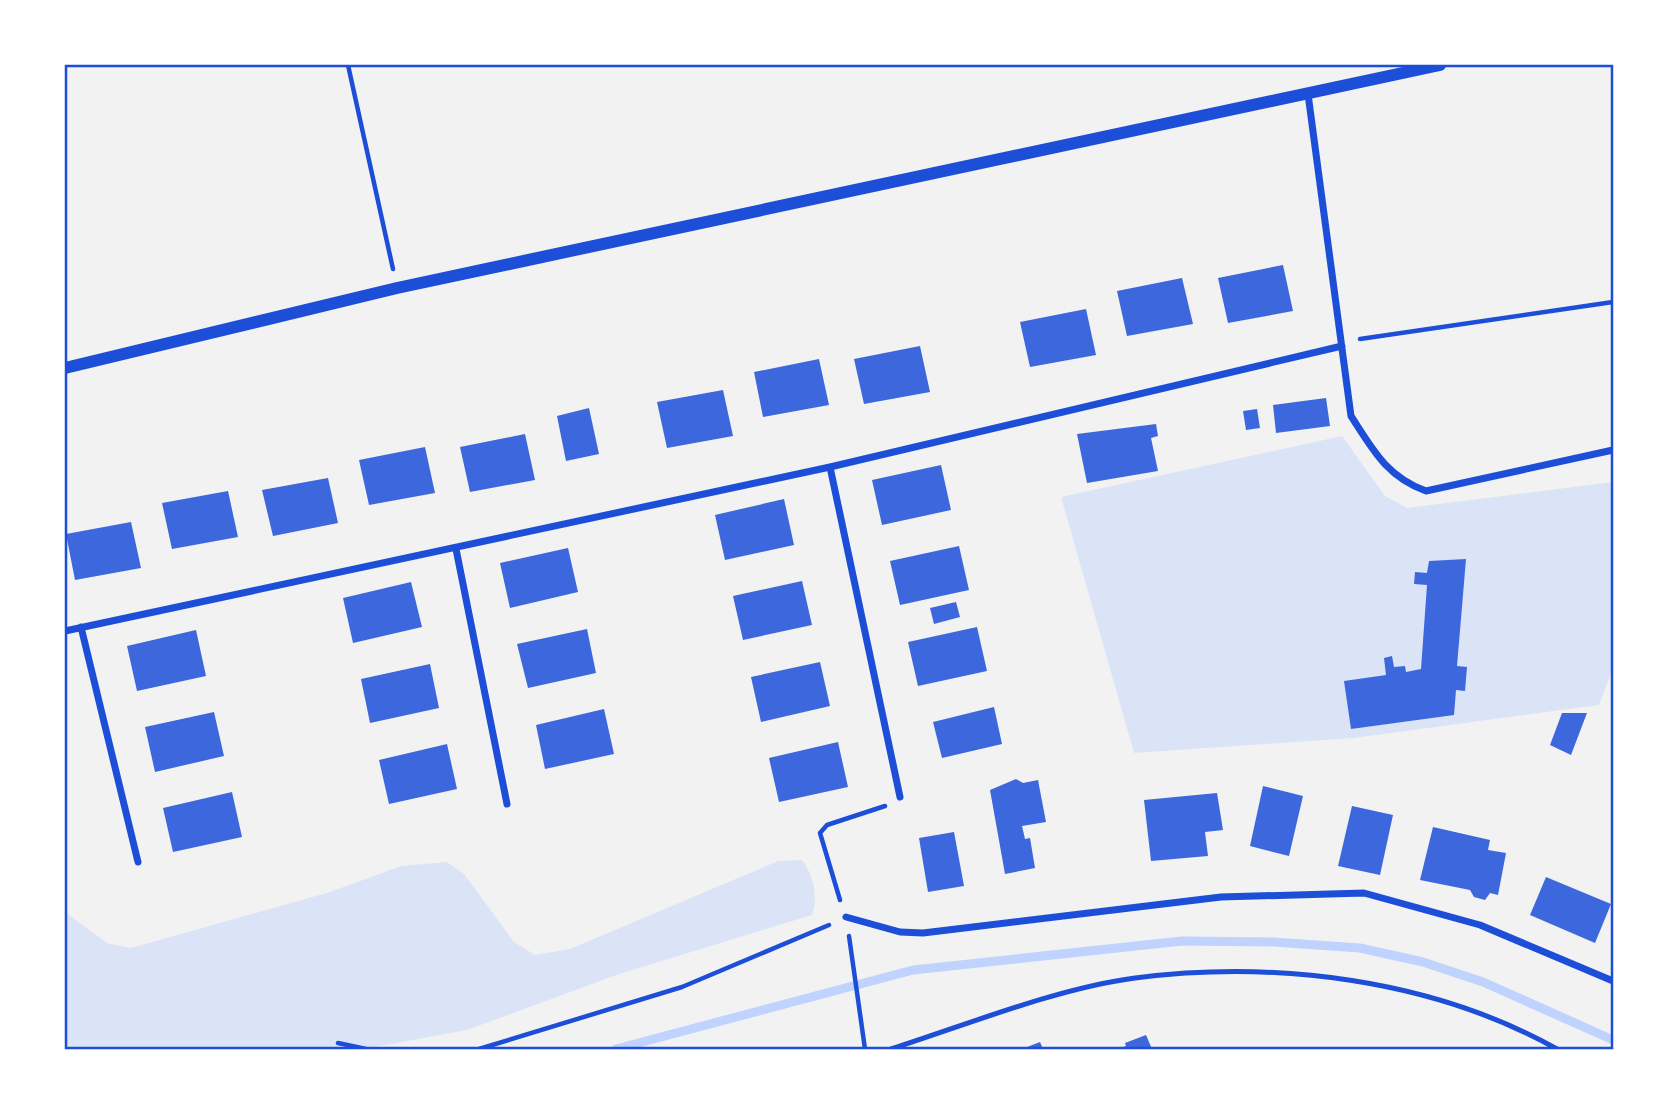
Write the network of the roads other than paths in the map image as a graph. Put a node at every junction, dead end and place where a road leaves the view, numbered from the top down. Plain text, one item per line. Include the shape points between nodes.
1 (1440, 65) edge
2 (1308, 94) junction
3 (1342, 343) junction
4 (65, 369) edge
5 (1613, 450) edge
6 (830, 467) junction
7 (456, 549) junction
8 (81, 627) junction
9 (65, 631) edge
10 (901, 796) road end
11 (507, 804) dead end
12 (138, 862) dead end
13 (846, 917) road end
14 (1613, 981) edge
15 (891, 1049) edge
16 (1557, 1049) edge

1 - 2 street
2 - 3 street
2 - 4 street via 397,288
3 - 5 street via 1351,416 1375,454 1402,482 1426,491
3 - 6 street
6 - 7 street
6 - 10 street
7 - 8 street
7 - 11 street
8 - 9 street
8 - 12 street
13 - 14 street via 900,932 923,933 1221,897 1364,893 1480,925
15 - 16 lane via 1133,978 1255,971 1398,989 1500,1021

